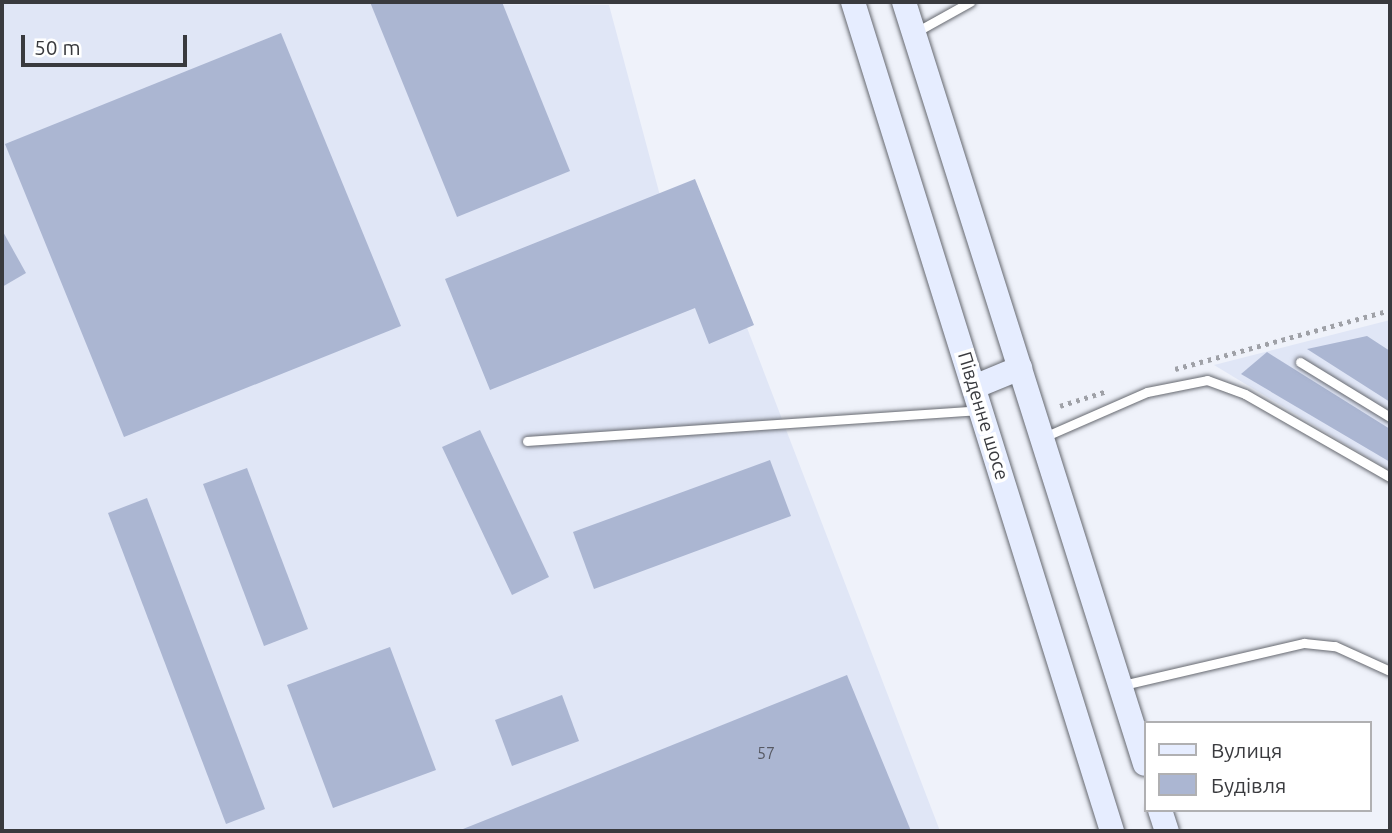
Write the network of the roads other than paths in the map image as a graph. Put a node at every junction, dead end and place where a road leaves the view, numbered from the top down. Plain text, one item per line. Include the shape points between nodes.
1 (853, 2) edge
2 (904, 2) edge
3 (970, 2) edge
4 (914, 33) junction
5 (1300, 362) dead end
6 (1020, 368) junction
7 (977, 399) junction
8 (1390, 417) edge
9 (1042, 438) junction
10 (527, 441) dead end
11 (1390, 477) edge
12 (1390, 671) edge
13 (1121, 686) junction
14 (1144, 761) edge
15 (1161, 812) edge
16 (1112, 831) edge
17 (1167, 831) edge

1 - 7 main road, Південне шосе
2 - 4 main road
3 - 4 lane
4 - 6 main road
5 - 8 lane
6 - 7 main road
6 - 9 main road
7 - 10 lane
7 - 16 main road, Південне шосе
9 - 11 lane via 1147,392 1208,380 1245,394
9 - 13 main road
12 - 13 lane via 1335,646 1304,643
13 - 14 main road
15 - 17 main road

